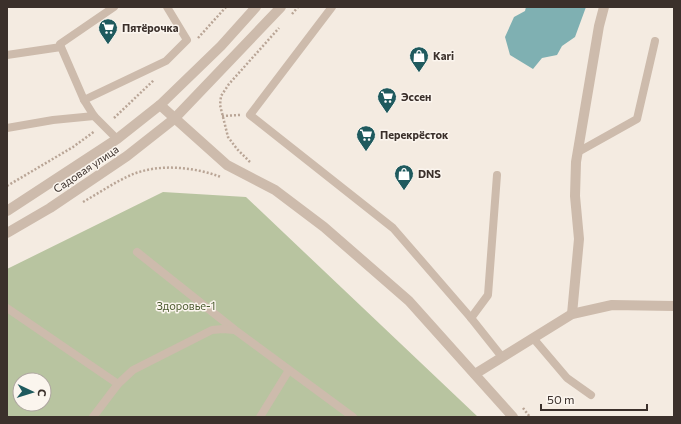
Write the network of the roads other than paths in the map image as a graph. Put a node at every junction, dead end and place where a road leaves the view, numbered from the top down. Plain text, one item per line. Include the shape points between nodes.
1 (114, 7) edge
2 (167, 7) edge
3 (256, 7) edge
4 (281, 7) edge
5 (332, 7) edge
6 (604, 7) edge
7 (655, 41) dead end
8 (60, 47) junction
9 (7, 55) edge
10 (84, 100) junction
11 (160, 105) junction
12 (94, 116) junction
13 (174, 119) junction
14 (7, 128) edge
15 (117, 139) junction
16 (578, 152) junction
17 (497, 175) dead end
18 (7, 211) edge
19 (7, 233) edge
20 (137, 252) dead end
21 (674, 306) edge
22 (7, 308) edge
23 (572, 314) junction
24 (471, 318) junction
25 (234, 330) junction
26 (533, 338) junction
27 (502, 357) junction
28 (289, 370) junction
29 (475, 374) junction
30 (118, 384) junction
31 (591, 395) dead end
32 (93, 417) edge
33 (260, 417) edge
34 (353, 417) edge
35 (513, 417) edge

1 - 8 lane via 60,44
2 - 10 lane via 187,40 166,61
3 - 11 street, Садовая улица
4 - 13 street, Садовая улица
5 - 24 lane via 250,115 393,228
6 - 16 street
7 - 16 lane via 637,119
8 - 9 lane
8 - 10 lane
10 - 12 lane
11 - 13 street
11 - 15 street, Садовая улица
12 - 14 lane
12 - 15 lane
13 - 19 street, Садовая улица via 127,156 50,208
13 - 29 street via 227,165 275,190 324,227 409,301
15 - 18 street, Садовая улица
16 - 23 street via 575,196 580,239
17 - 24 lane via 488,295
20 - 25 lane
21 - 23 street via 612,305
22 - 30 lane
23 - 26 street
24 - 27 lane
25 - 28 lane
25 - 30 lane via 212,330 133,370
26 - 27 street
26 - 31 lane via 567,378
27 - 29 street
28 - 33 lane
28 - 34 lane
29 - 35 street
30 - 32 lane

